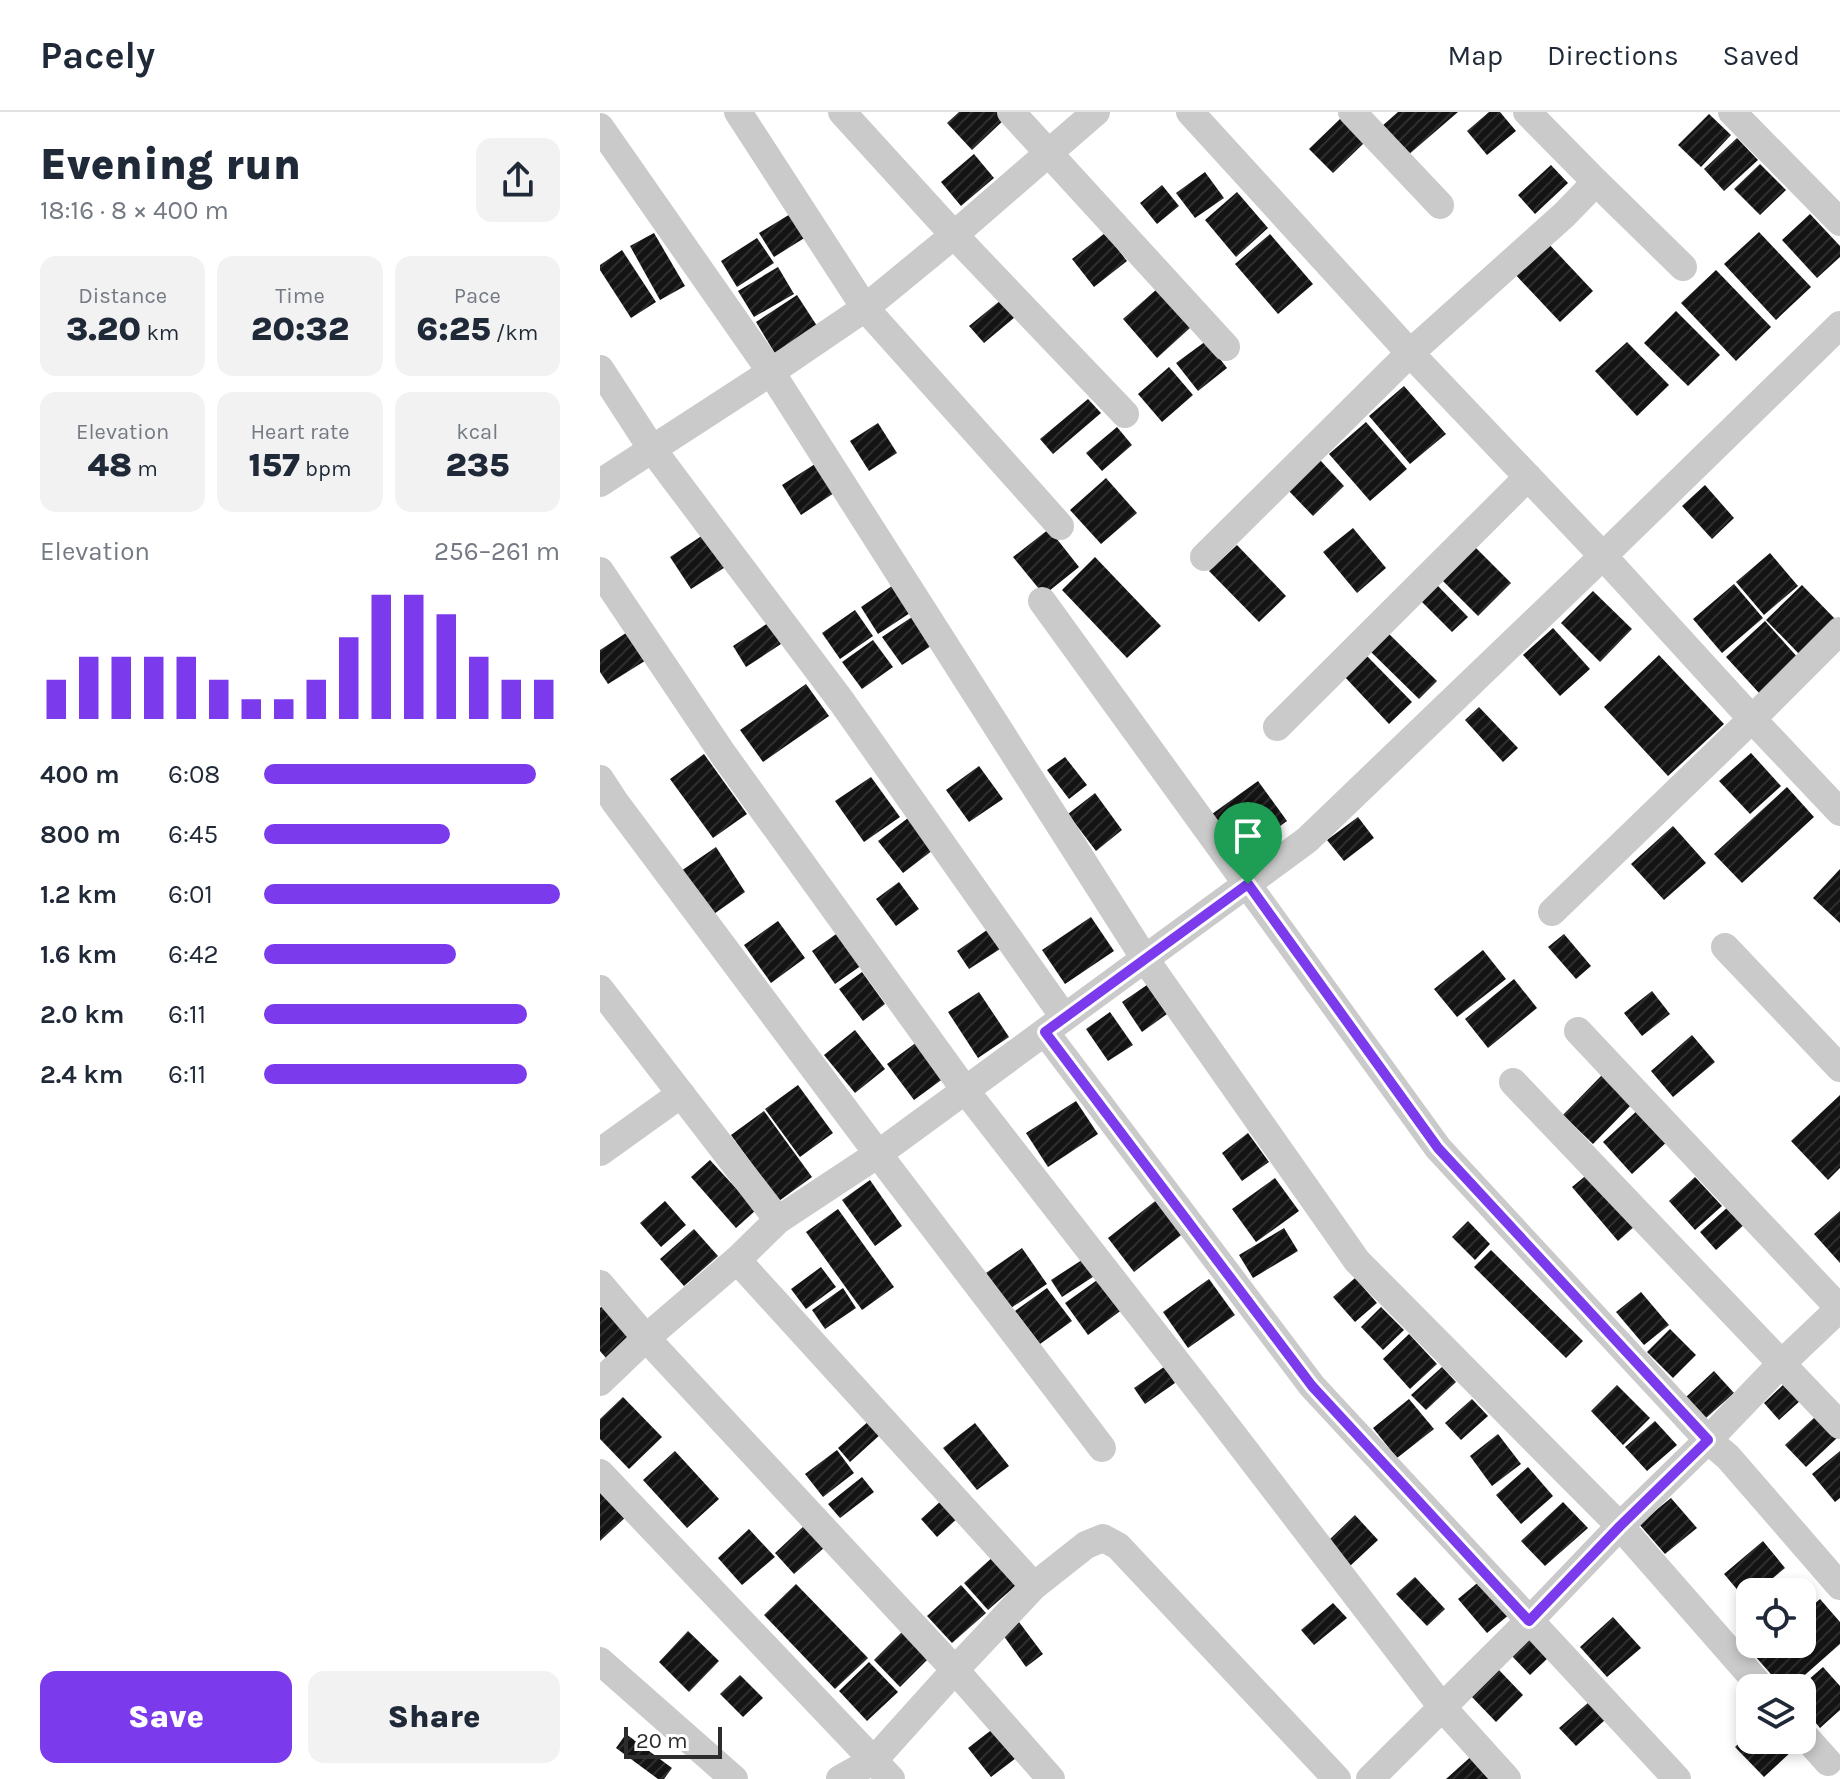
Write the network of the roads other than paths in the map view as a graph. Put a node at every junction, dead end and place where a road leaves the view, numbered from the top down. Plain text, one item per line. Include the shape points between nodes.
1 (738, 112) edge
2 (842, 112) edge
3 (1011, 112) edge
4 (1096, 112) edge
5 (1190, 112) edge
6 (1352, 112) edge
7 (1527, 112) edge
8 (1732, 112) edge
9 (600, 127) edge
10 (1048, 152) junction
11 (1596, 182) junction
12 (1440, 205) dead end
13 (1840, 222) edge
14 (954, 235) junction
15 (1683, 267) dead end
16 (865, 308) junction
17 (1840, 325) edge
18 (1226, 347) dead end
19 (1410, 353) junction
20 (600, 369) edge
21 (771, 372) junction
22 (1125, 414) dead end
23 (652, 449) junction
24 (1528, 477) junction
25 (600, 483) edge
26 (1060, 526) dead end
27 (1603, 556) junction
28 (1204, 557) dead end
29 (600, 571) edge
30 (1042, 601) dead end
31 (1840, 631) edge
32 (1752, 719) junction
33 (1277, 727) dead end
34 (600, 779) edge
35 (1840, 812) edge
36 (1248, 884) junction
37 (1552, 912) dead end
38 (1725, 947) dead end
39 (1145, 959) junction
40 (600, 989) edge
41 (1054, 1025) junction
42 (1578, 1031) dead end
43 (1840, 1068) edge
44 (1513, 1082) dead end
45 (965, 1090) junction
46 (681, 1094) junction
47 (600, 1152) edge
48 (878, 1154) junction
49 (778, 1220) junction
50 (737, 1260) junction
51 (600, 1284) edge
52 (1840, 1308) edge
53 (646, 1338) junction
54 (1781, 1364) junction
55 (600, 1382) edge
56 (1840, 1425) edge
57 (1708, 1440) junction
58 (1102, 1448) dead end
59 (600, 1473) edge
60 (1620, 1526) junction
61 (1034, 1586) junction
62 (1840, 1586) edge
63 (1529, 1621) junction
64 (600, 1661) edge
65 (955, 1670) junction
66 (1750, 1674) edge
67 (1442, 1707) junction
68 (1816, 1749) edge
69 (1828, 1762) dead end
70 (882, 1770) edge
71 (734, 1779) edge
72 (840, 1779) edge
73 (1051, 1779) edge
74 (1337, 1779) edge
75 (1370, 1779) edge
76 (1507, 1779) edge
77 (1677, 1779) edge

1 - 16 street
2 - 14 street
3 - 10 street
4 - 10 street
5 - 19 street
6 - 12 street
7 - 11 street
8 - 13 street
9 - 21 street
10 - 14 street
10 - 18 street
11 - 15 street
11 - 19 street
14 - 16 street
14 - 22 street
16 - 21 street
16 - 26 street
17 - 27 street
19 - 24 street
19 - 28 street
20 - 23 street
21 - 23 street
21 - 39 street
23 - 25 street
23 - 41 street via 842,702
24 - 27 street
24 - 33 street
27 - 32 street
27 - 36 street via 1307,840
29 - 45 street via 723,754
30 - 36 street
31 - 32 street
32 - 35 street
32 - 37 street
34 - 48 street
36 - 39 street
36 - 57 street via 1438,1148
38 - 43 street
39 - 41 street
39 - 60 street via 1357,1261
40 - 46 street
41 - 45 street
41 - 63 street via 1312,1386
42 - 52 street
44 - 54 street
45 - 48 street
45 - 67 street
46 - 47 street
46 - 49 street
48 - 49 street
48 - 58 street
49 - 50 street
50 - 53 street
50 - 61 street
51 - 53 street
52 - 54 street
53 - 55 street
53 - 65 street
54 - 56 street
54 - 57 street
57 - 60 street
57 - 62 street
59 - 70 street
60 - 63 street
60 - 66 street
61 - 65 street
61 - 74 street via 1086,1545 1103,1538 1118,1546
63 - 67 street
63 - 77 street
64 - 71 street
65 - 70 street
65 - 73 street
67 - 75 street
67 - 76 street
68 - 69 street
70 - 72 street

